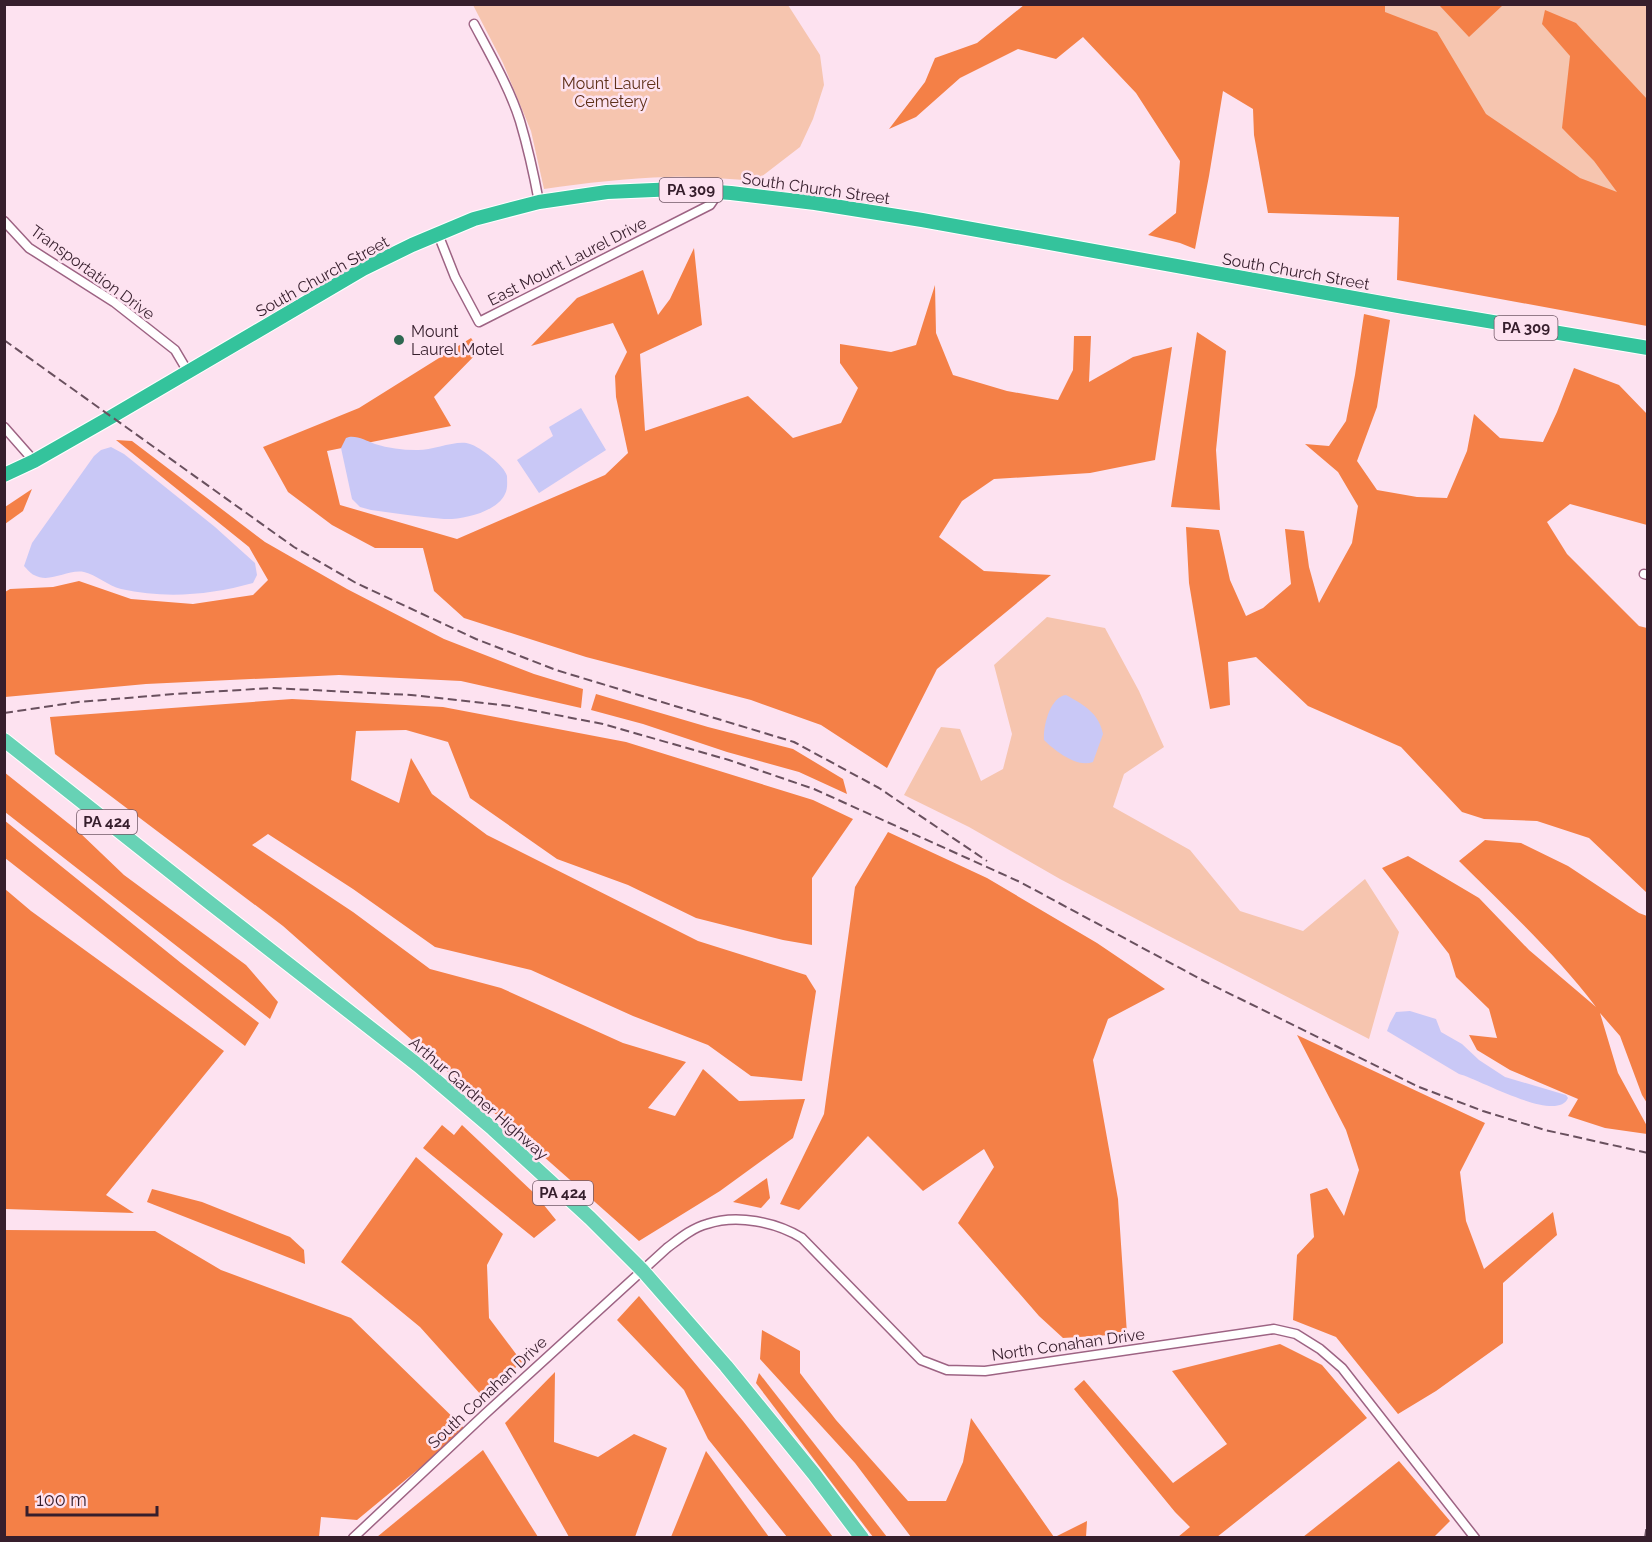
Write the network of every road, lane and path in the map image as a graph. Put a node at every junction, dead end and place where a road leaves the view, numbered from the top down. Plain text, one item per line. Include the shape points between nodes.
1 (474, 24) dead end
2 (718, 192) junction
3 (538, 202) junction
4 (4, 221) edge
5 (438, 234) junction
6 (1647, 348) edge
7 (188, 372) junction
8 (4, 427) edge
9 (34, 461) junction
10 (4, 475) edge
11 (4, 482) edge
12 (4, 740) edge
13 (4, 752) edge
14 (210, 903) junction
15 (643, 1271) junction
16 (353, 1538) edge
17 (862, 1538) edge
18 (1475, 1538) edge

1 - 3 street via 519,119
2 - 3 highway, South Church Street / PA 309 via 607,192
2 - 5 street, East Mount Laurel Drive via 710,205 479,322
2 - 6 highway, South Church Street / PA 309 via 922,220
3 - 5 highway, South Church Street / PA 309 via 474,219
4 - 7 street, Transportation Drive via 29,248 114,302 175,351
5 - 7 highway, South Church Street / PA 309 via 363,269
7 - 9 highway, South Church Street / PA 309
8 - 9 street
9 - 10 highway, South Church Street / PA 309
9 - 11 highway, South Church Street / PA 309
12 - 14 main road, Arthur Gardner Highway / PA 424
13 - 14 main road, Arthur Gardner Highway / PA 424
14 - 15 main road, Arthur Gardner Highway / PA 424 via 419,1066 493,1129
15 - 16 street, South Conahan Drive
15 - 17 main road, Arthur Gardner Highway / PA 424 via 756,1402
15 - 18 street, North Conahan Drive via 684,1235 707,1224 731,1219 790,1231 802,1238 921,1360 947,1370 986,1371 1274,1329 1296,1334 1342,1368

